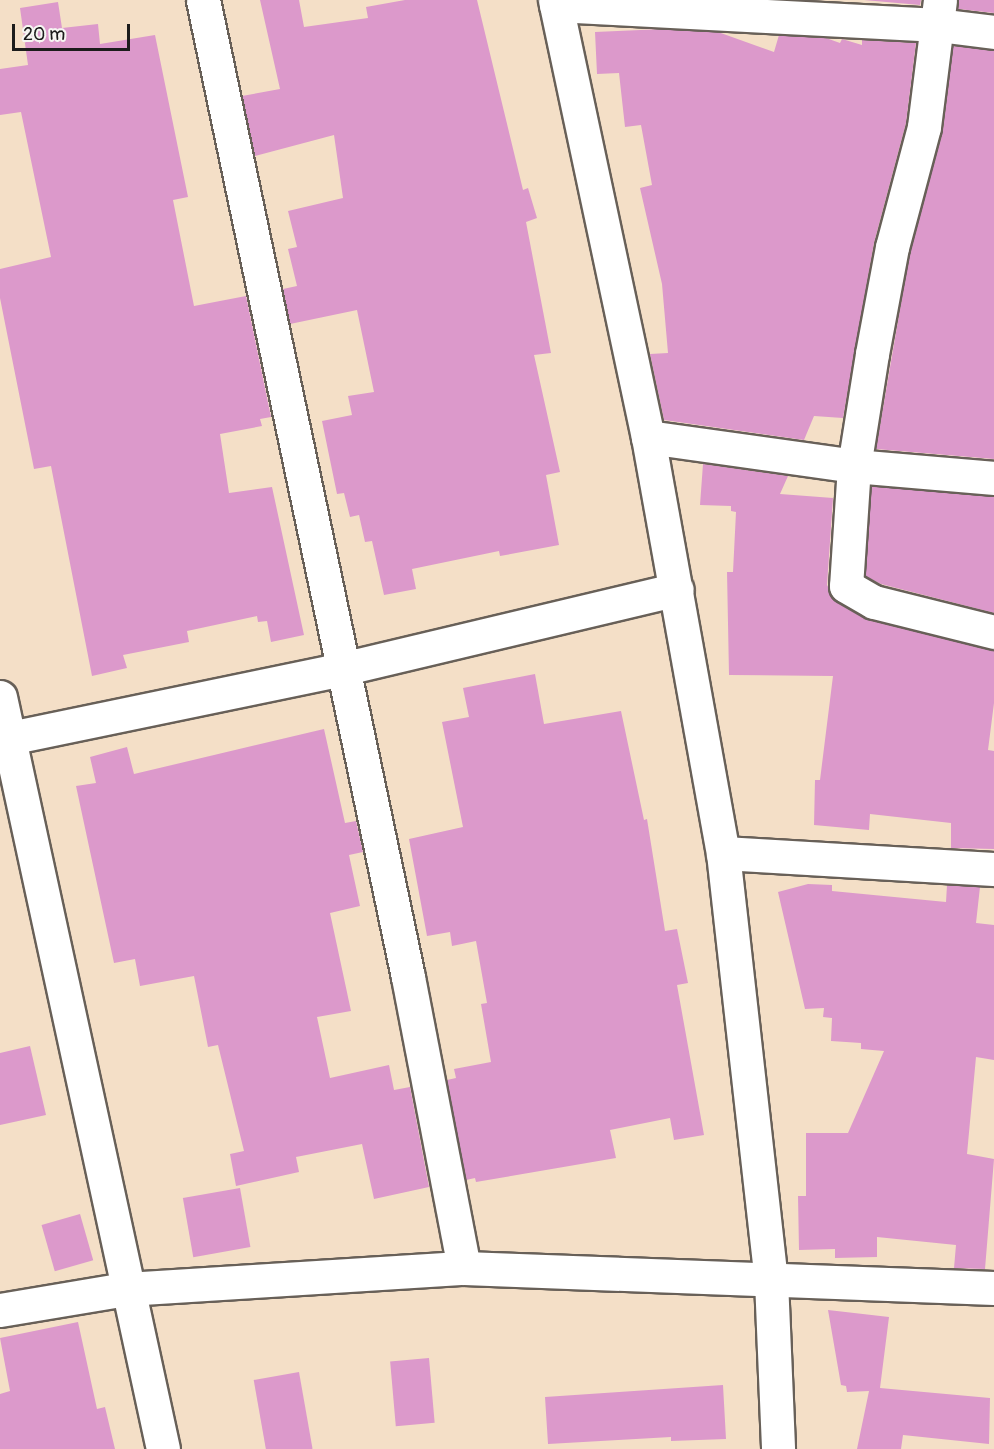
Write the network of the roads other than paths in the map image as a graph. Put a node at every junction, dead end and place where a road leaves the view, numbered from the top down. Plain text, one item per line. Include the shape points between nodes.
1 (203, 0) edge
2 (555, 2) edge
3 (939, 13) edge
4 (994, 32) edge
5 (648, 437) junction
6 (854, 466) junction
7 (994, 478) edge
8 (677, 589) junction
9 (994, 632) edge
10 (342, 669) junction
11 (0, 697) edge
12 (4, 739) edge
13 (723, 853) junction
14 (994, 869) edge
15 (464, 1268) junction
16 (771, 1280) junction
17 (994, 1288) edge
18 (126, 1289) junction
19 (0, 1310) edge
20 (163, 1449) edge
21 (778, 1449) edge

1 - 10 street
2 - 3 street
2 - 5 street
3 - 4 street
3 - 6 street via 924,127 892,247
5 - 6 street
5 - 8 street
6 - 7 street
6 - 9 street via 846,585 874,602
8 - 10 street
8 - 13 street
10 - 12 street
10 - 15 street via 408,977
11 - 12 street
12 - 18 street
13 - 14 street
13 - 16 street
15 - 16 street
15 - 18 street
16 - 17 street
16 - 21 street
18 - 19 street
18 - 20 street

